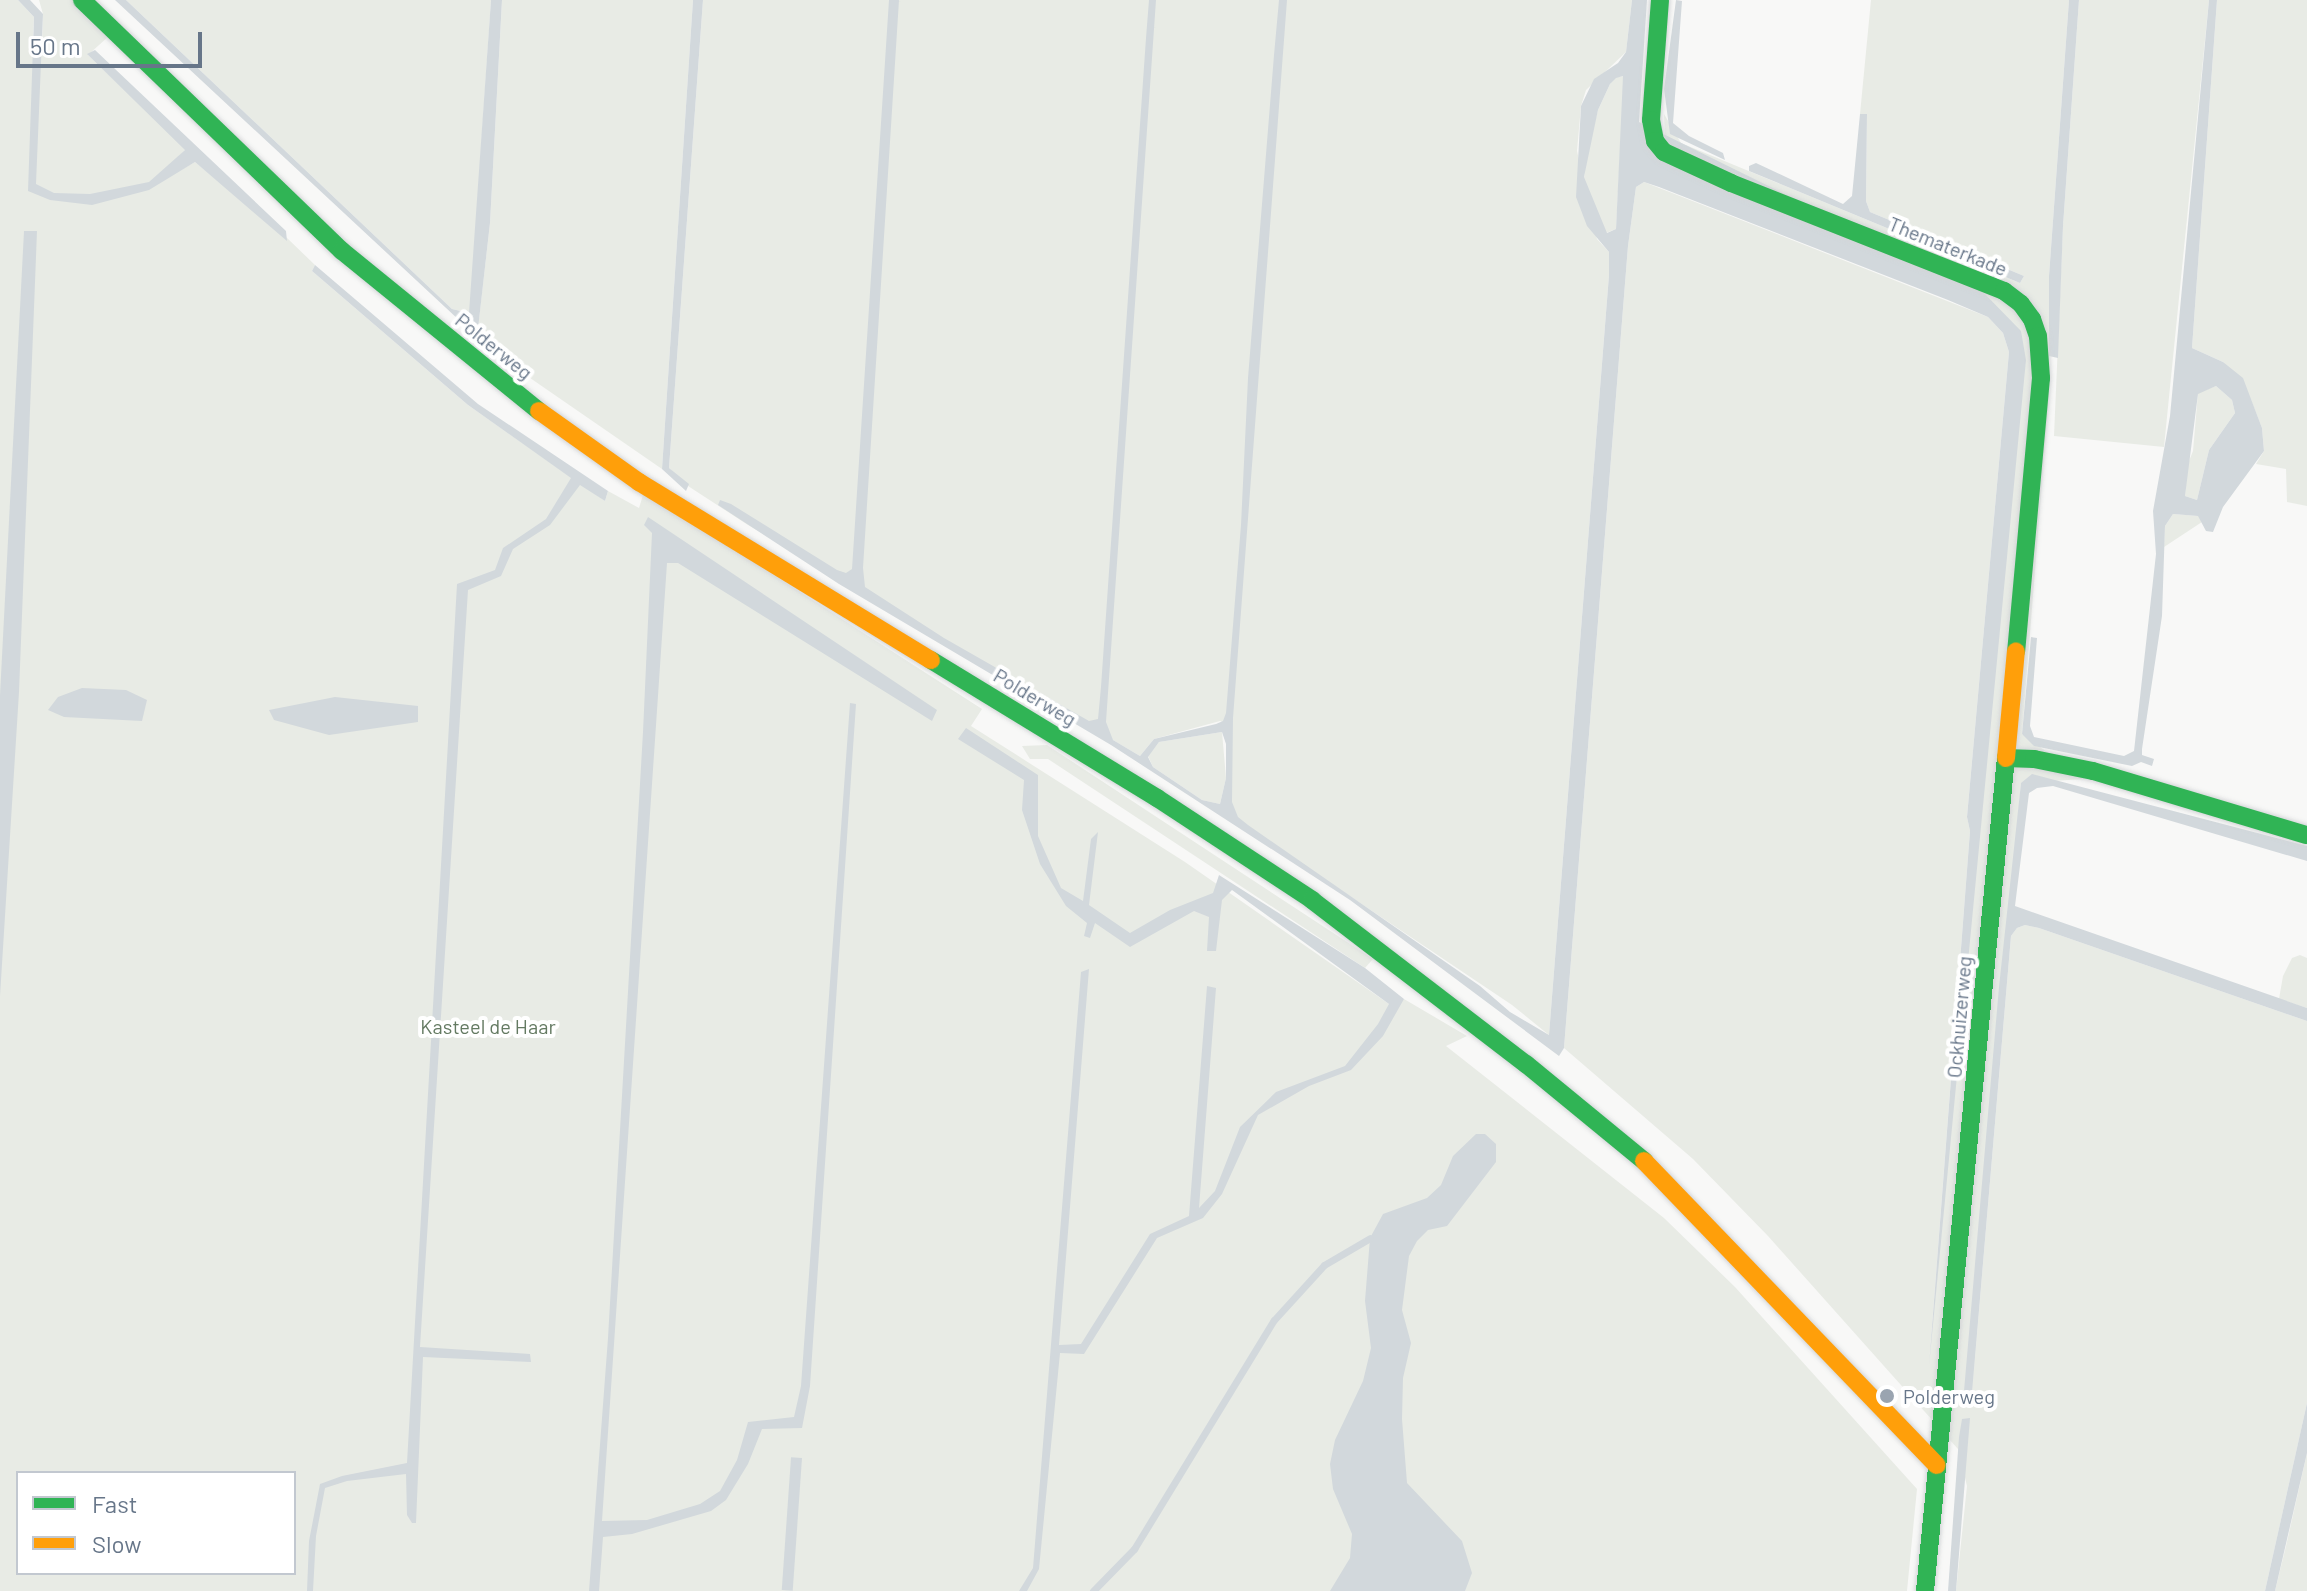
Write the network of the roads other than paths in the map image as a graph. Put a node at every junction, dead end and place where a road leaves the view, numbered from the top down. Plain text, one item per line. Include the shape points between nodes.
1 (82, 0) edge
2 (1660, 0) edge
3 (2006, 758) junction
4 (2307, 835) edge
5 (1937, 1465) junction
6 (1925, 1591) edge

1 - 5 street, Polderweg via 342,251 542,413 639,482 1157,798 1312,900 1526,1064 1652,1168
2 - 3 street, Thematerkade via 1651,120 1655,141 1664,152 2004,291 2032,319 2041,378
3 - 4 street via 2093,771
3 - 5 street, Ockhuizerweg
5 - 6 street, Ockhuizerweg

